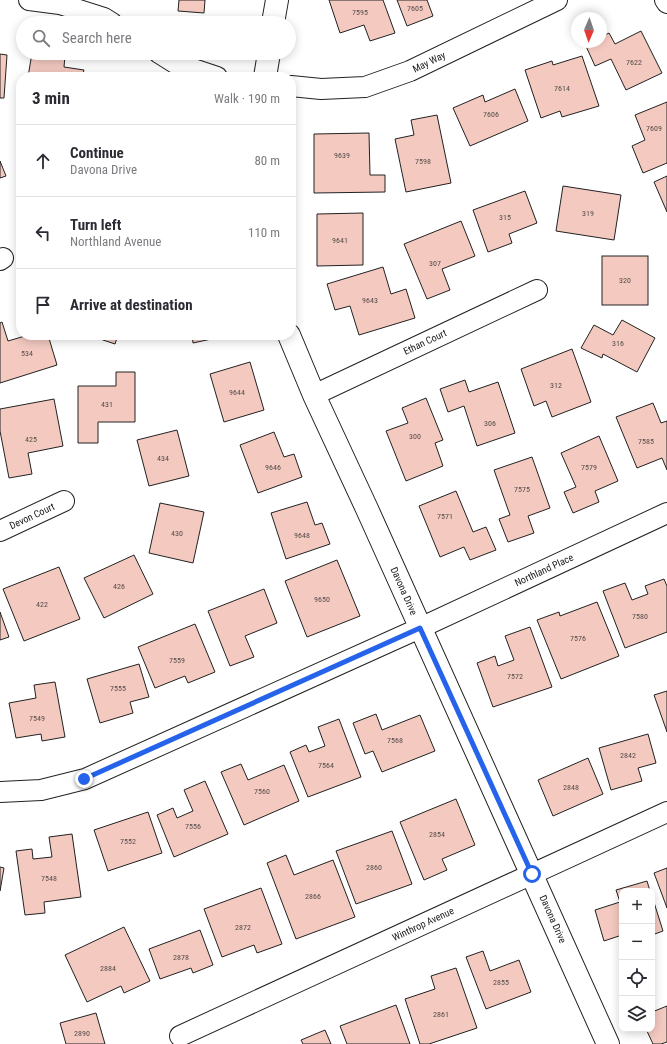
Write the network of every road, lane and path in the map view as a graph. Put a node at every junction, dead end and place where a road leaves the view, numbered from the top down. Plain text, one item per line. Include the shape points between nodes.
1 (29, 0) edge
2 (277, 0) edge
3 (557, 0) edge
4 (665, 0) edge
5 (667, 3) edge
6 (98, 16) edge
7 (274, 16) edge
8 (170, 60) edge
9 (268, 60) edge
10 (202, 72) edge
11 (266, 72) edge
12 (296, 86) edge
13 (537, 290) dead end
14 (291, 340) edge
15 (314, 395) junction
16 (64, 501) dead end
17 (667, 513) edge
18 (0, 531) edge
19 (420, 628) junction
20 (0, 792) edge
21 (667, 812) edge
22 (532, 874) junction
23 (180, 1036) dead end
24 (608, 1044) edge

1 - 6 street via 60,4
2 - 7 street
3 - 12 street, May Way via 410,71 365,87 321,89
4 - 5 street
8 - 10 street
9 - 11 street
13 - 15 street, Ethan Court
14 - 15 street, Davona Drive
15 - 19 street, Davona Drive
16 - 18 street, Devon Court
17 - 19 street, Northland Place
19 - 20 street, Northland Place via 84,779 41,790
19 - 22 street, Davona Drive
21 - 22 street, Winthrop Avenue
22 - 23 street, Winthrop Avenue
22 - 24 street, Davona Drive

